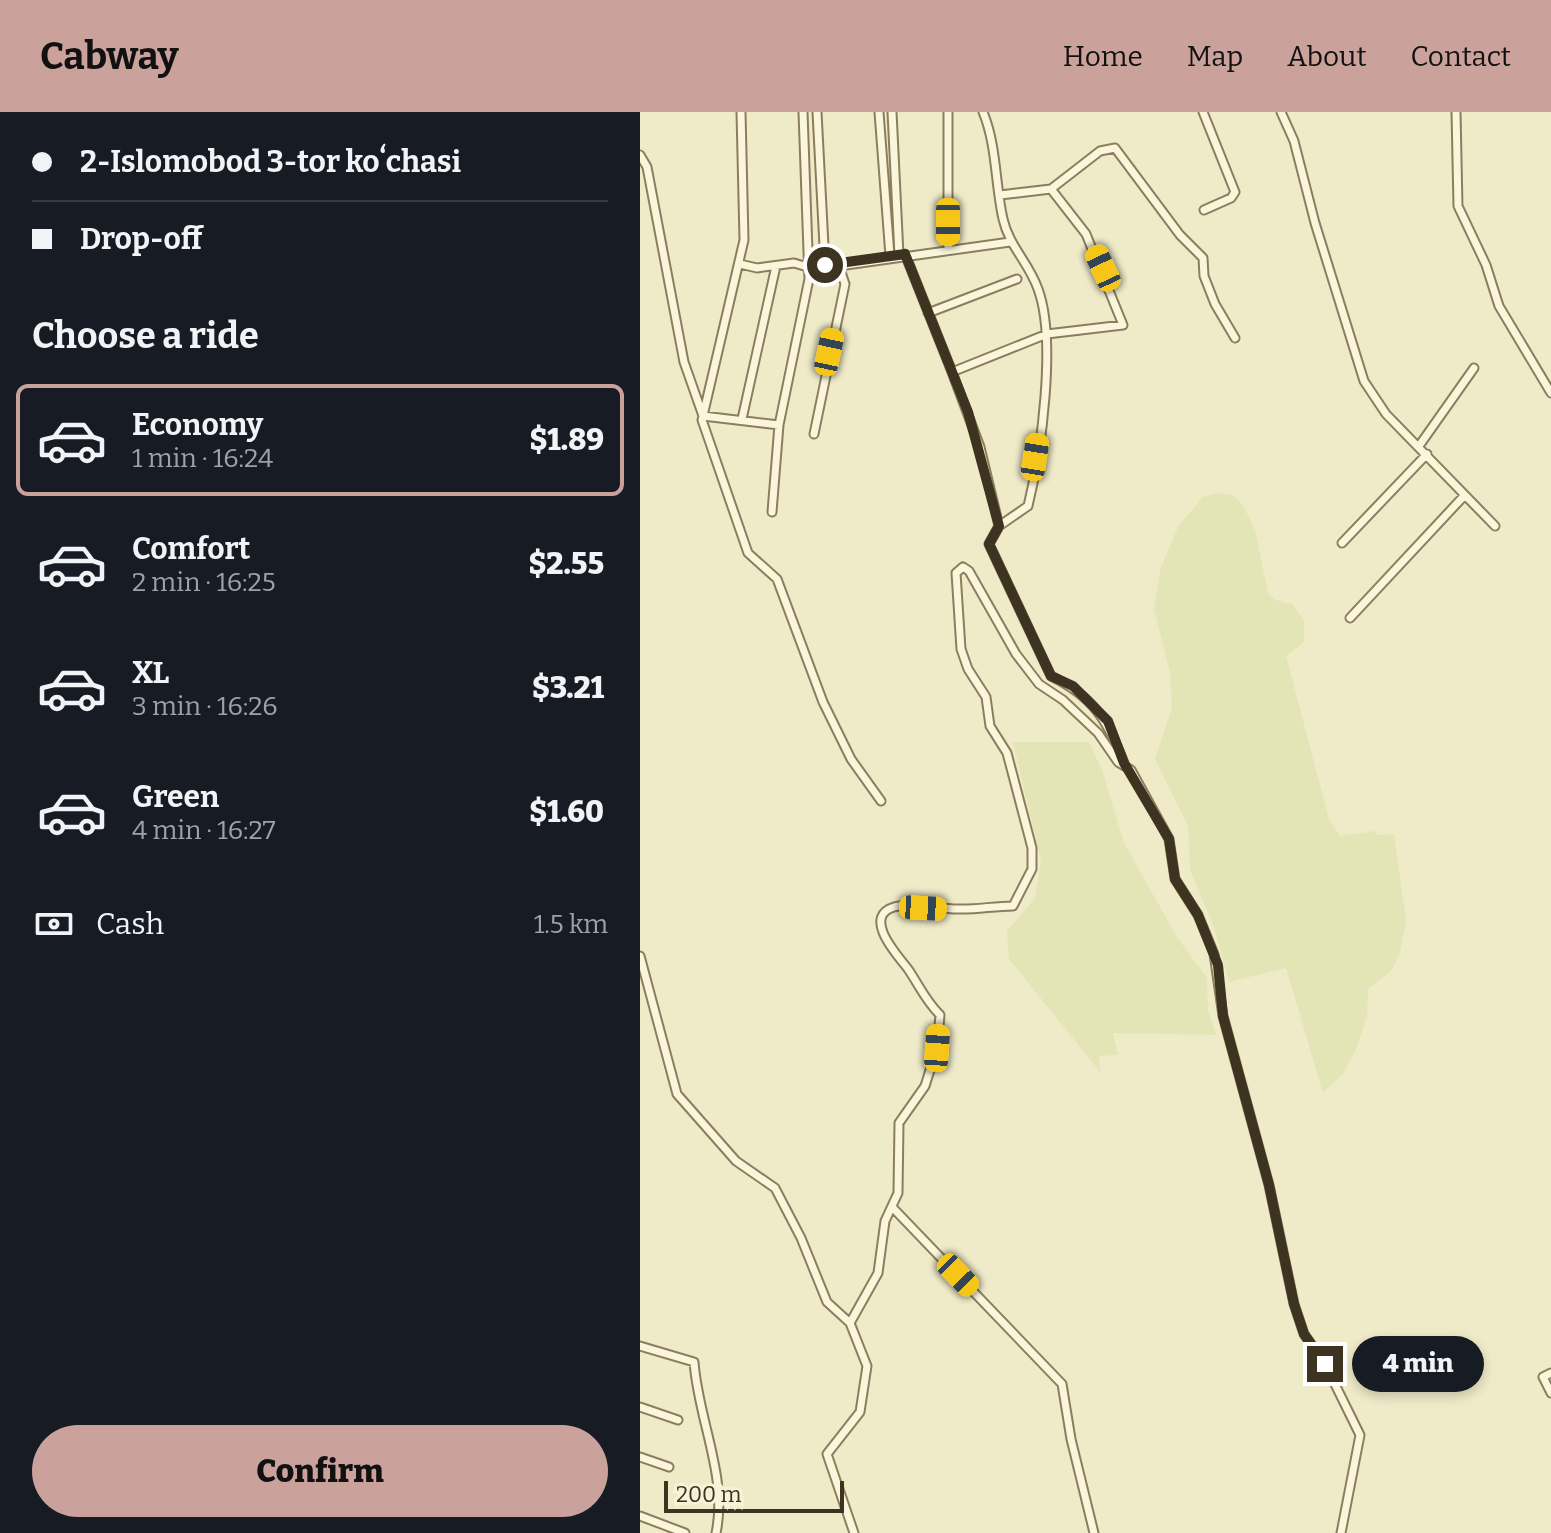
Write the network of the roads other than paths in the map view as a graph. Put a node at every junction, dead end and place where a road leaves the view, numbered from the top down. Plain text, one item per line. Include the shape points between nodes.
1 (741, 112) edge
2 (803, 112) edge
3 (817, 112) edge
4 (879, 112) edge
5 (892, 112) edge
6 (948, 112) edge
7 (983, 112) edge
8 (1203, 112) edge
9 (1281, 112) edge
10 (1456, 112) edge
11 (640, 155) edge
12 (1051, 189) junction
13 (1000, 195) junction
14 (1204, 210) dead end
15 (1010, 242) junction
16 (948, 248) junction
17 (898, 255) junction
18 (740, 264) junction
19 (807, 264) junction
20 (825, 265) junction
21 (776, 266) junction
22 (839, 266) junction
23 (1017, 279) dead end
24 (928, 313) junction
25 (1047, 334) junction
26 (1235, 338) dead end
27 (1474, 368) dead end
28 (952, 372) junction
29 (1551, 392) edge
30 (703, 416) junction
31 (742, 419) junction
32 (779, 425) junction
33 (814, 434) dead end
34 (1419, 446) junction
35 (1427, 454) junction
36 (1463, 497) junction
37 (772, 512) dead end
38 (999, 526) junction
39 (1495, 526) dead end
40 (1342, 543) dead end
41 (1350, 618) dead end
42 (1124, 763) junction
43 (881, 801) dead end
44 (640, 956) edge
45 (893, 1208) junction
46 (850, 1323) junction
47 (640, 1346) edge
48 (1551, 1373) edge
49 (1551, 1393) edge
50 (640, 1407) edge
51 (678, 1420) dead end
52 (640, 1457) edge
53 (669, 1467) dead end
54 (640, 1516) edge
55 (685, 1533) edge
56 (716, 1533) edge
57 (854, 1533) edge
58 (1094, 1533) edge
59 (1341, 1533) edge

1 - 18 street via 745,212
2 - 19 street
3 - 20 street
4 - 17 street
5 - 17 street
6 - 16 street
7 - 13 street
8 - 14 street via 1235,192
9 - 34 street via 1364,381 1386,414
10 - 29 street via 1458,206 1499,306
11 - 30 street via 647,167 684,362
12 - 13 street
12 - 25 street via 1086,234 1123,325
12 - 26 street via 1105,149 1121,152 1200,255 1215,304
13 - 15 street
15 - 16 street
15 - 25 street via 1038,289
16 - 17 street
17 - 22 street
17 - 24 street
18 - 21 street
18 - 30 street
19 - 20 street
19 - 21 street
19 - 32 street via 809,279
20 - 22 street
21 - 31 street
22 - 33 street via 845,284
23 - 24 street
24 - 28 street
25 - 28 street
25 - 38 street via 1043,410 1028,506
27 - 34 street
28 - 38 street via 980,447
30 - 31 street
30 - 43 street via 748,553 777,579 823,702 851,759
31 - 32 street
32 - 37 street
34 - 35 street
35 - 36 street
35 - 40 street
36 - 39 street
36 - 41 street
38 - 42 street via 989,544 1051,676 1073,686 1108,721
42 - 45 street via 1063,700 1039,684 969,571 959,568 961,649 986,697 990,726 1007,753 1033,859 1013,906 897,906 886,914 884,939 940,1015 925,1086 899,1123
42 - 59 street via 1169,839 1175,879 1214,954 1223,1016 1269,1185 1294,1304 1304,1334 1360,1435
44 - 46 street via 677,1094 736,1161 775,1188 827,1302
45 - 46 street via 885,1221 878,1273
45 - 58 street via 1062,1384
46 - 57 street via 867,1366 860,1412 827,1454
47 - 56 street via 694,1362 699,1410 716,1469
48 - 49 street via 1543,1377
50 - 51 street
52 - 53 street
54 - 55 street

